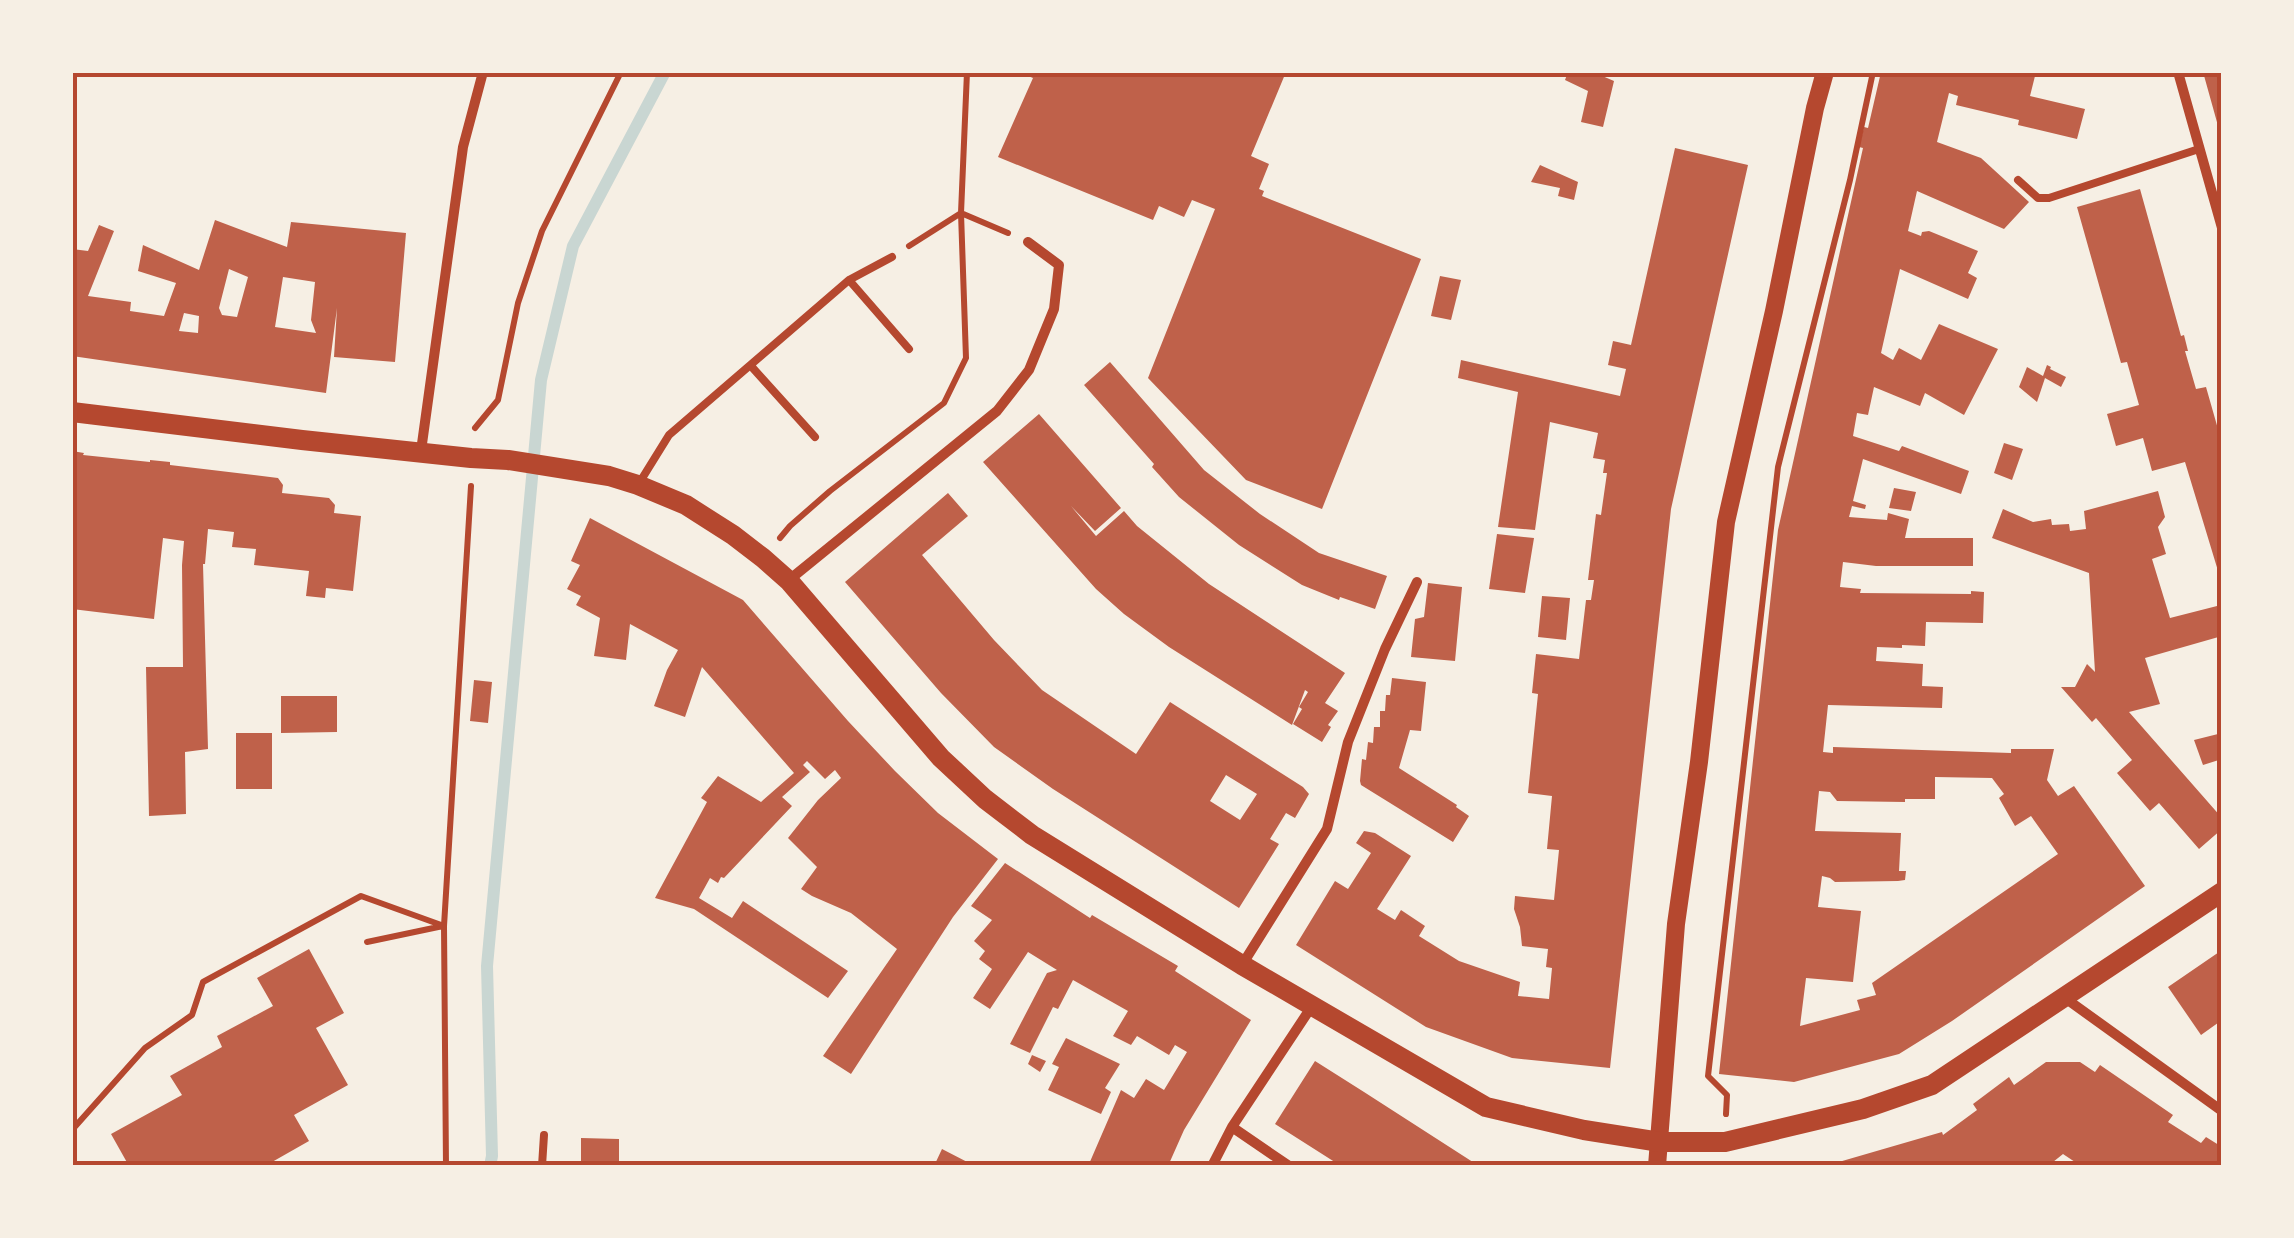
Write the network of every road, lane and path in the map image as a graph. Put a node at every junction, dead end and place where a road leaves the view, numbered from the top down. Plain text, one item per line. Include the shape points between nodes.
1 (483, 72) edge
2 (622, 72) edge
3 (1826, 72) edge
4 (1874, 72) edge
5 (2178, 72) edge
6 (2199, 149) junction
7 (2018, 180) dead end
8 (2222, 228) edge
9 (1028, 242) joint
10 (892, 257) joint
11 (850, 280) junction
12 (909, 349) dead end
13 (752, 366) junction
14 (72, 412) edge
15 (815, 437) dead end
16 (421, 452) junction
17 (471, 458) junction
18 (638, 484) junction
19 (789, 581) junction
20 (1418, 582) dead end
21 (2222, 892) edge
22 (444, 926) junction
23 (366, 942) dead end
24 (1242, 964) junction
25 (2064, 997) junction
26 (1312, 1006) junction
27 (2222, 1111) edge
28 (1232, 1127) junction
29 (72, 1130) edge
30 (544, 1135) dead end
31 (1660, 1142) junction
32 (1724, 1142) junction
33 (446, 1166) edge
34 (542, 1166) edge
35 (1212, 1166) edge
36 (1289, 1166) edge
37 (1656, 1166) edge

1 - 16 street via 463,146
2 - 17 path via 542,231 518,303 498,400 475,428
3 - 31 street via 1726,522 1676,924
4 - 32 path via 1778,466 1708,1076 1727,1095
5 - 6 street
6 - 7 lane via 2049,198 2038,198
6 - 8 street
9 - 10 path via 962,214
9 - 19 street via 1060,264 1054,309 1029,370 997,411
10 - 11 lane
11 - 12 lane
11 - 13 lane
13 - 15 lane
13 - 18 lane via 669,435
14 - 16 main road
16 - 17 main road
17 - 18 main road
17 - 22 path
18 - 19 main road via 708,519
19 - 24 main road via 940,758 985,799
20 - 24 street via 1348,742 1327,829
21 - 25 main road
22 - 23 path
22 - 29 path via 361,896 203,982 192,1015 145,1048
22 - 33 path
24 - 26 main road
25 - 27 street
25 - 32 main road via 1932,1084 1862,1109
26 - 28 street
26 - 31 main road via 1486,1107
28 - 35 street
28 - 36 street
30 - 34 lane
31 - 32 main road
31 - 37 street

